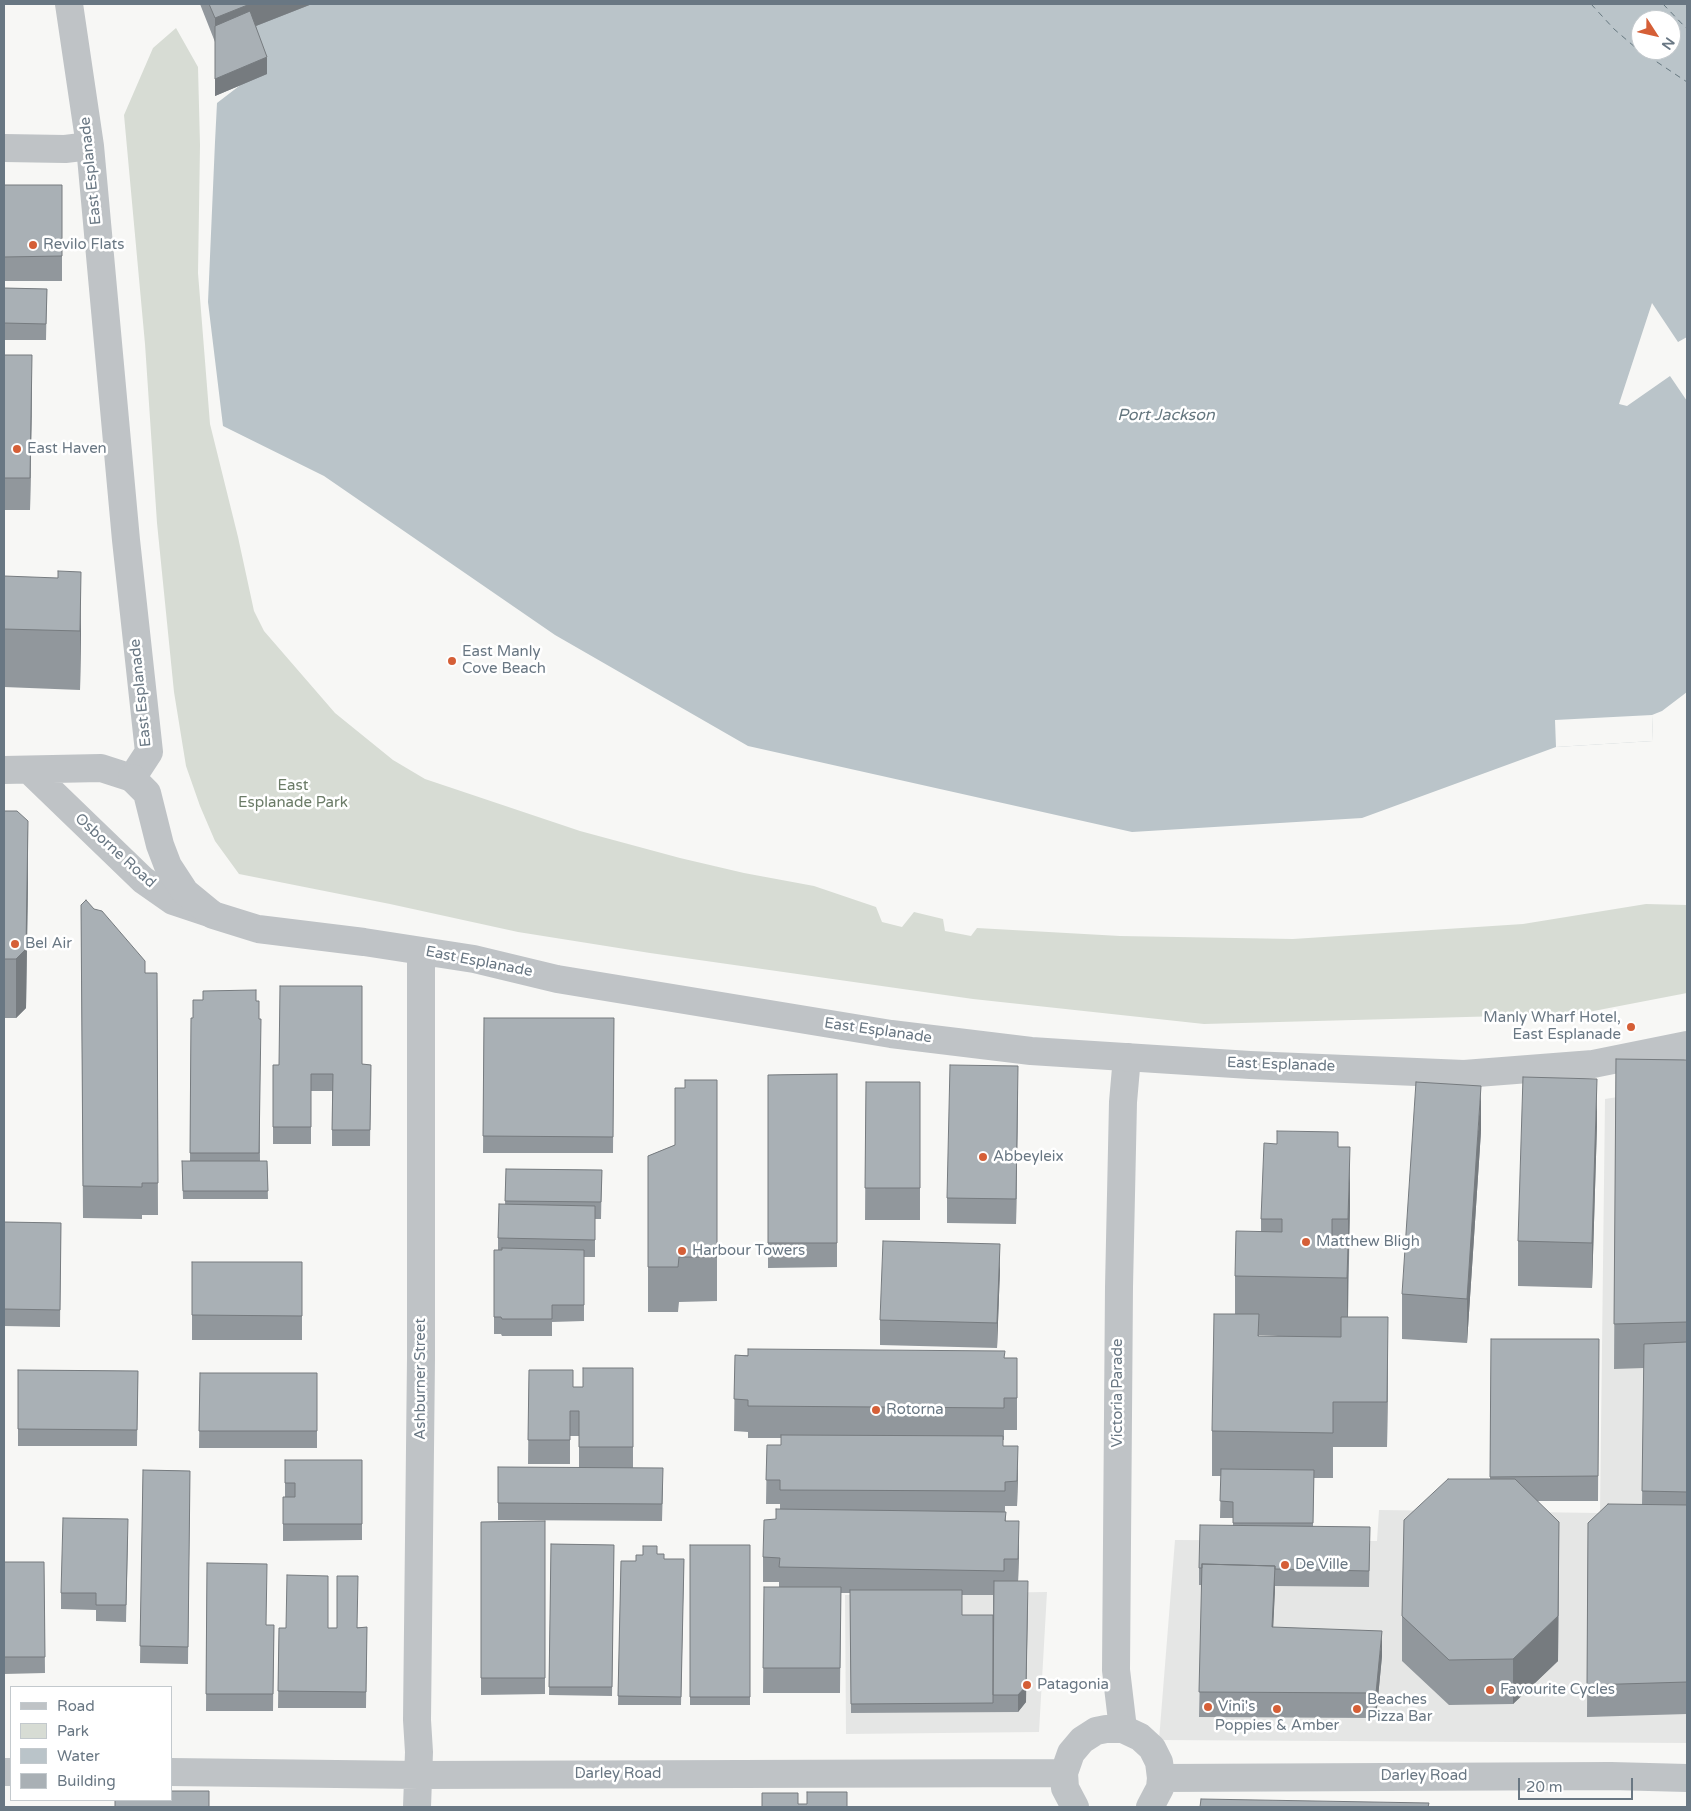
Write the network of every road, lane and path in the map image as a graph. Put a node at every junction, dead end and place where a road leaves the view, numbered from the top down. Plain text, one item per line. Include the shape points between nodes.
1 (69, 4) edge
2 (90, 146) junction
3 (4, 148) edge
4 (16, 770) edge
5 (132, 778) junction
6 (213, 915) junction
7 (421, 951) junction
8 (1687, 1045) edge
9 (1127, 1057) junction
10 (1123, 1729) junction
11 (172, 1772) edge
12 (1064, 1773) junction
13 (419, 1775) junction
14 (1161, 1778) junction
15 (1687, 1778) edge
16 (417, 1807) edge
17 (1075, 1807) edge
18 (1150, 1807) edge

1 - 2 street, East Esplanade
2 - 3 street
2 - 5 street, East Esplanade via 149,752
4 - 5 street, Osborne Road via 101,768
4 - 6 street, Osborne Road via 143,880 173,901
5 - 6 street, East Esplanade via 147,793 168,866 185,892
6 - 7 street, East Esplanade via 258,929
7 - 9 street, East Esplanade via 500,964 557,978 891,1034
7 - 13 street, Ashburner Street
8 - 9 street, East Esplanade via 1594,1064 1464,1074
9 - 10 street, Victoria Parade via 1119,1287 1116,1660
10 - 12 street via 1096,1731 1082,1740 1071,1753
10 - 14 street via 1140,1736 1152,1748 1159,1762
11 - 13 street, Darley Road
12 - 13 street, Darley Road
12 - 17 street via 1065,1788
13 - 16 street, Ashburner Street
14 - 15 street, Darley Road
14 - 18 street via 1160,1788

